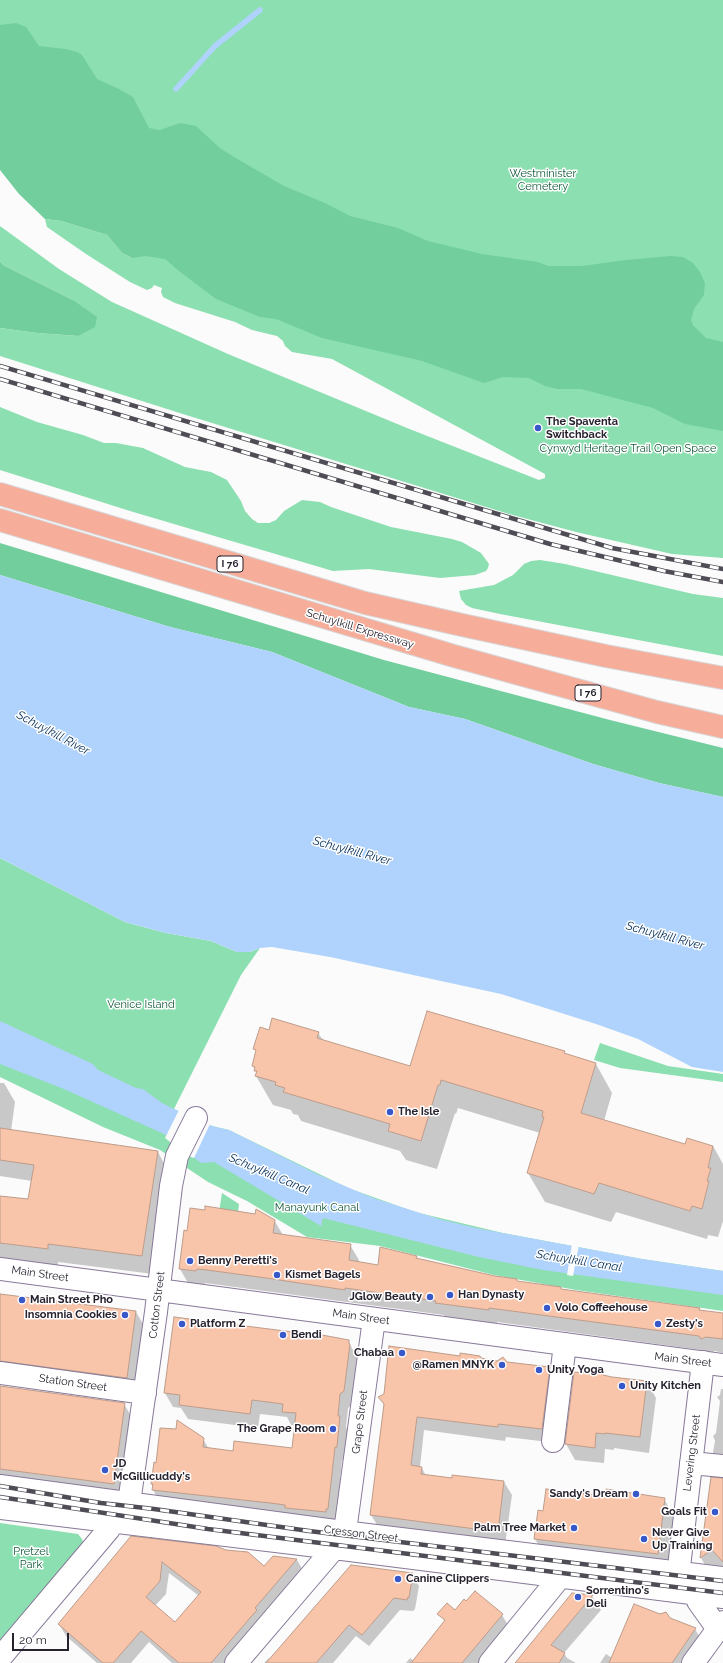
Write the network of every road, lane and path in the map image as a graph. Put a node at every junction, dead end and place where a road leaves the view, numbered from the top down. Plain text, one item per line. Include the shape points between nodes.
1 (0, 494) edge
2 (0, 520) edge
3 (723, 678) edge
4 (723, 727) edge
5 (196, 1118) dead end
6 (0, 1269) edge
7 (158, 1290) junction
8 (374, 1319) junction
9 (565, 1344) junction
10 (713, 1364) edge
11 (0, 1373) edge
12 (145, 1393) junction
13 (553, 1441) dead end
14 (691, 1462) junction
15 (723, 1466) edge
16 (0, 1486) edge
17 (130, 1496) dead end
18 (0, 1508) edge
19 (347, 1521) dead end
20 (109, 1529) dead end
21 (330, 1553) dead end
22 (679, 1567) dead end
23 (723, 1578) edge
24 (556, 1582) dead end
25 (723, 1597) edge
26 (698, 1601) dead end
27 (721, 1625) edge
28 (0, 1658) edge
29 (698, 1661) edge
30 (236, 1663) edge
31 (490, 1663) edge

1 - 3 highway, I 76 via 365,603 606,656
2 - 4 highway, Schuylkill Expressway / I 76 via 454,656 627,704
5 - 7 street, Cotton Street via 180,1151 171,1186
6 - 7 street, Main Street
7 - 8 street, Main Street
7 - 12 street, Cotton Street
8 - 9 street, Main Street
8 - 19 street, Grape Street
9 - 10 street, Main Street
9 - 13 street
10 - 14 street, Levering Street
11 - 12 street, Station Street
12 - 17 street, Cotton Street
14 - 15 street
14 - 22 street, Levering Street
16 - 23 street, Cresson Street via 343,1532
18 - 25 street, Cresson Street
20 - 28 street
21 - 30 street
24 - 31 street
26 - 27 street
27 - 29 street

